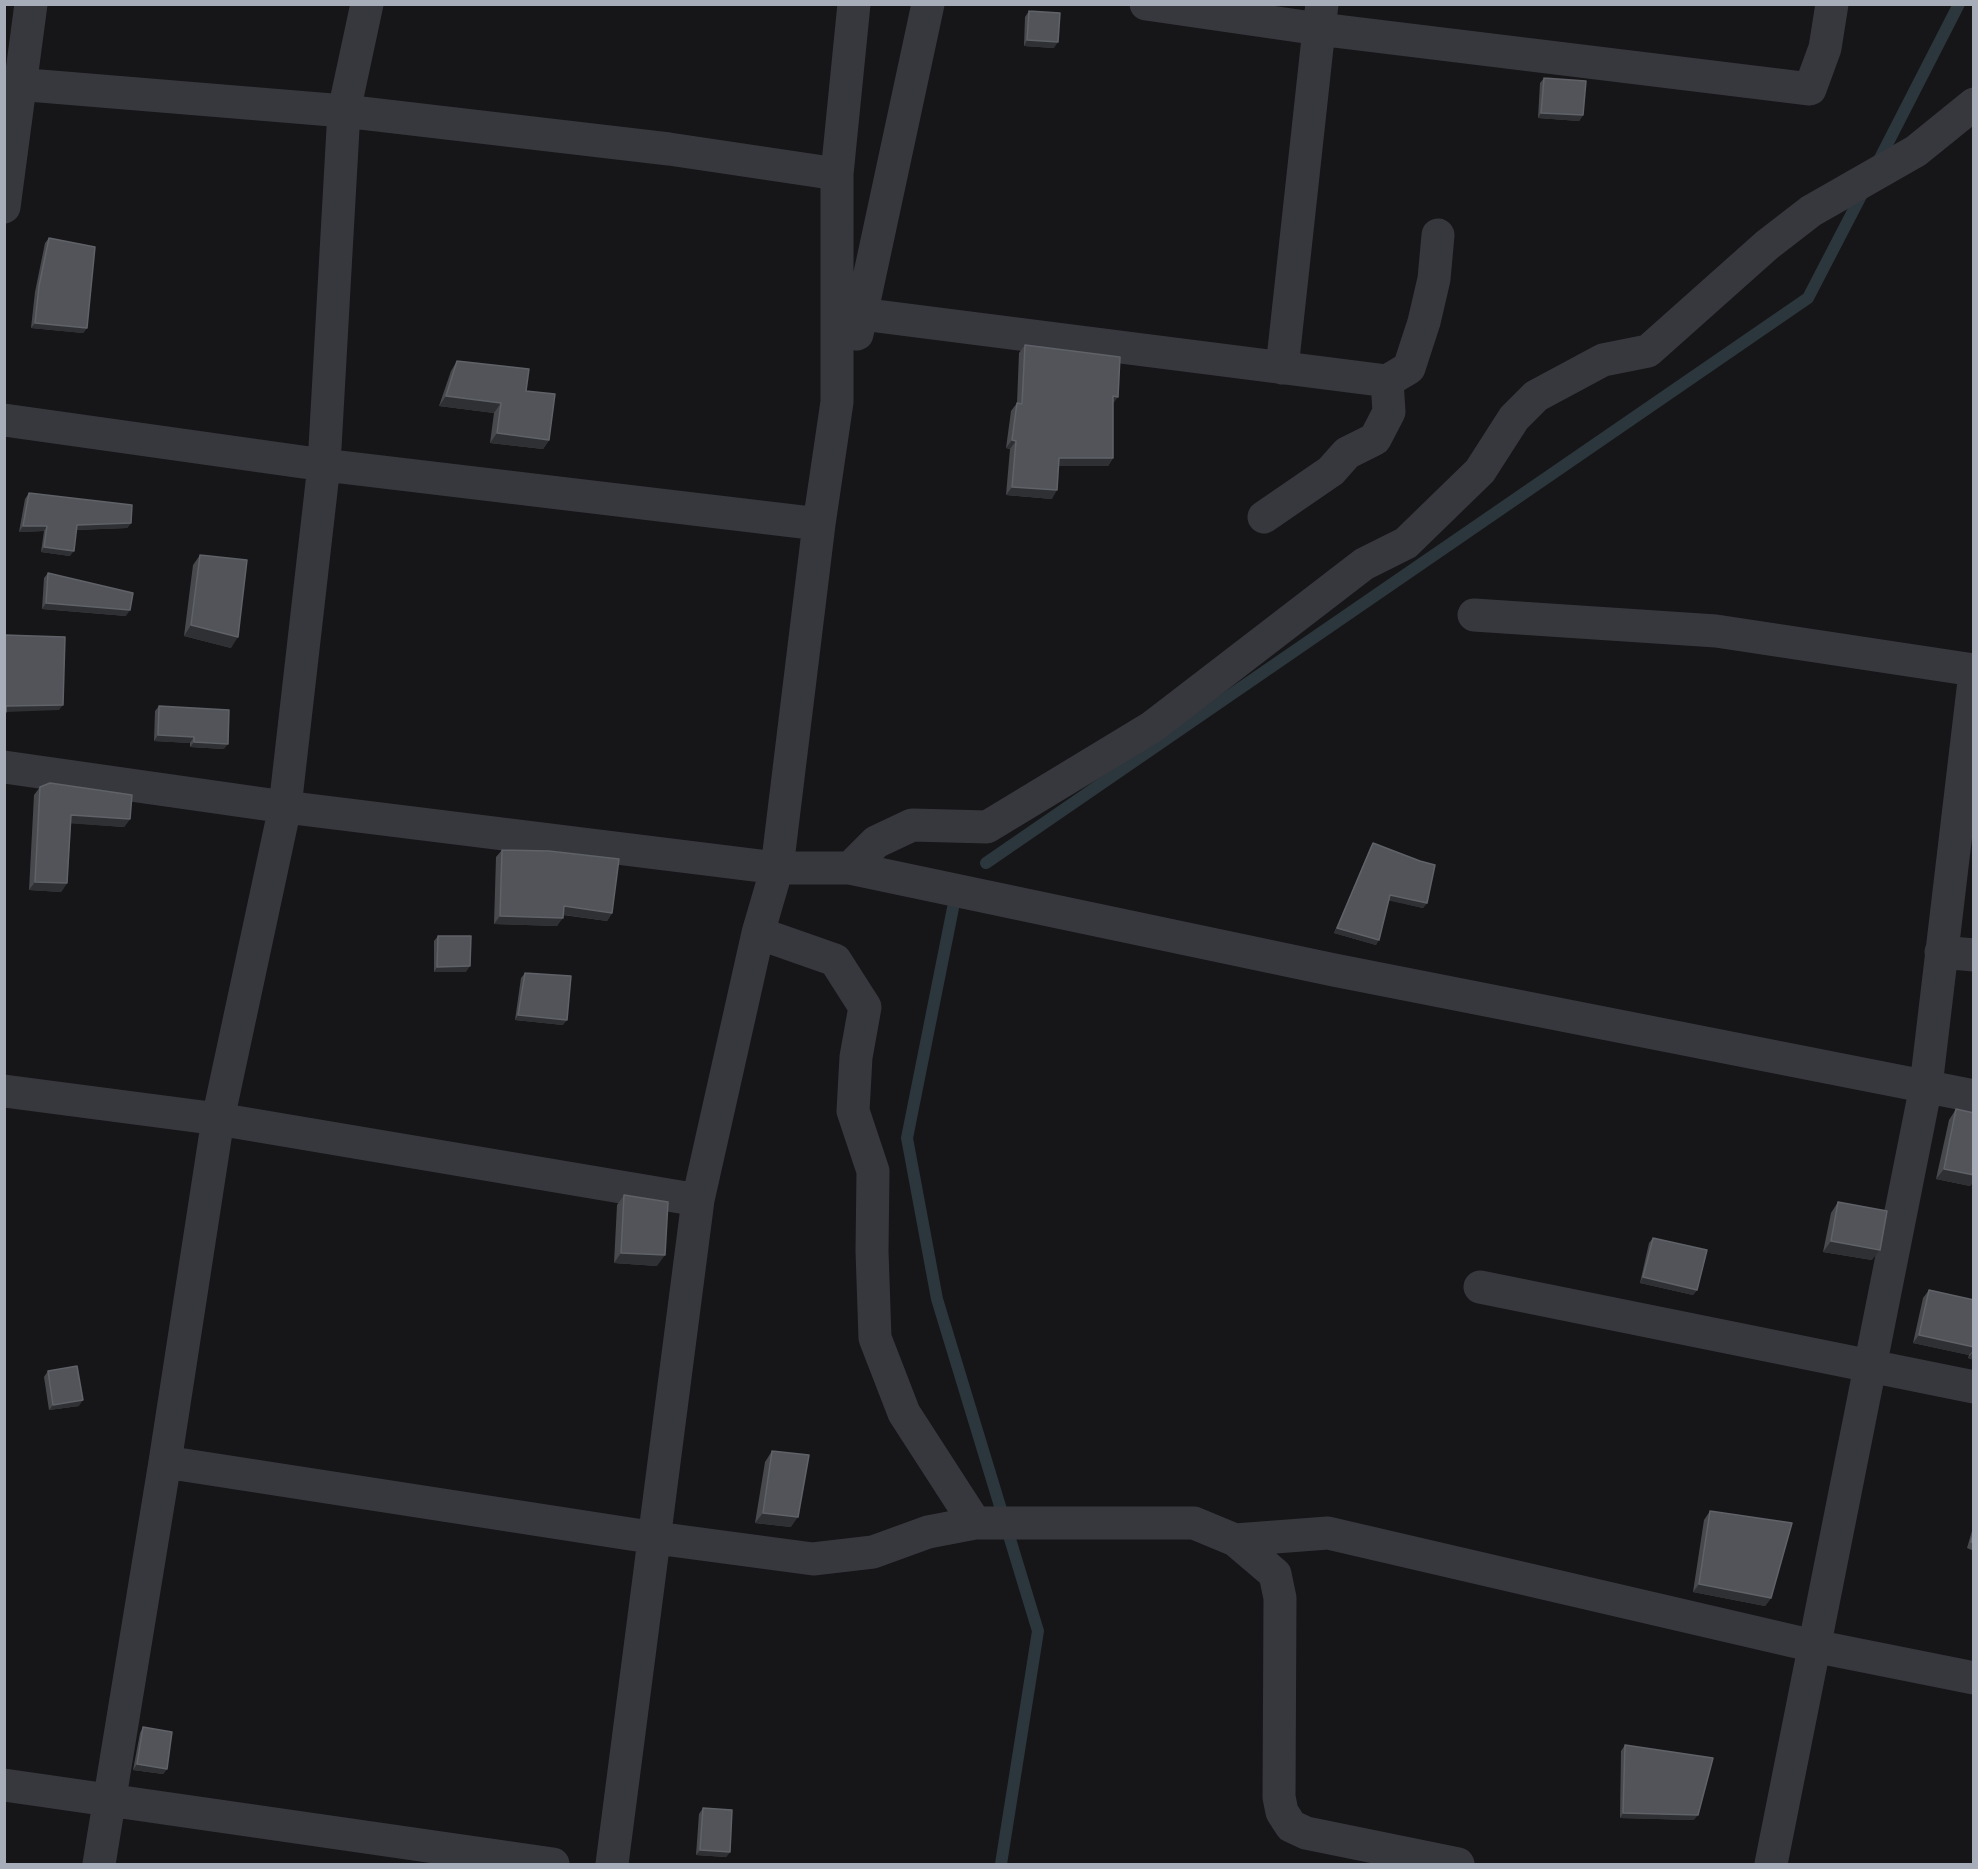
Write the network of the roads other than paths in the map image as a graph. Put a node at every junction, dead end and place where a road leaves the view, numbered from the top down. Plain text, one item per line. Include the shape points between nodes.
1 (31, 4) edge
2 (367, 4) edge
3 (854, 4) edge
4 (928, 4) edge
5 (1146, 4) edge
6 (1832, 4) edge
7 (1320, 17) edge
8 (12, 85) edge
9 (1974, 104) edge
10 (344, 111) junction
11 (837, 174) junction
12 (4, 207) edge
13 (1438, 235) dead end
14 (861, 314) junction
15 (1282, 368) junction
16 (1387, 381) junction
17 (837, 402) junction
18 (4, 420) edge
19 (324, 465) junction
20 (1264, 518) dead end
21 (819, 524) junction
22 (1474, 615) dead end
23 (1974, 670) edge
24 (1974, 681) edge
25 (4, 767) edge
26 (285, 807) junction
27 (777, 868) junction
28 (850, 868) junction
29 (758, 933) junction
30 (1941, 952) junction
31 (1974, 955) edge
32 (1926, 1086) junction
33 (4, 1091) edge
34 (1974, 1096) edge
35 (218, 1119) junction
36 (698, 1200) junction
37 (1480, 1287) dead end
38 (1870, 1366) junction
39 (1974, 1387) edge
40 (165, 1462) junction
41 (983, 1523) junction
42 (656, 1538) junction
43 (1235, 1540) junction
44 (1814, 1646) junction
45 (1974, 1678) edge
46 (4, 1785) edge
47 (108, 1800) junction
48 (99, 1864) edge
49 (553, 1864) edge
50 (612, 1864) edge
51 (1458, 1864) edge
52 (1771, 1864) edge

1 - 8 street
2 - 10 street
3 - 11 street
4 - 14 street
5 - 7 street
6 - 7 street via 1825,48 1810,88
7 - 15 street
8 - 10 street
8 - 12 street
9 - 28 street via 1916,151 1811,211 1648,351 1603,360 1536,396 1514,418 1480,471 1406,543 1364,564 1152,727 987,827 912,825 876,842
10 - 11 street via 669,149
10 - 19 street
11 - 17 street
13 - 16 street via 1434,279 1412,359 1408,368
14 - 15 street
14 - 17 street
15 - 16 street
16 - 20 street via 1389,412 1374,439 1347,453 1331,471
17 - 21 street
18 - 19 street
19 - 21 street
19 - 26 street
21 - 27 street
22 - 23 street via 1716,632
24 - 30 street
25 - 26 street
26 - 27 street
26 - 35 street
27 - 28 street
27 - 29 street
28 - 32 street via 1334,970
29 - 36 street
29 - 41 street via 835,960 866,1007 856,1057 853,1111 873,1171 875,1338 904,1413
30 - 31 street
30 - 32 street
32 - 34 street
32 - 38 street
33 - 35 street
35 - 36 street
35 - 40 street
36 - 42 street
37 - 38 street
38 - 39 street
38 - 44 street
40 - 42 street
40 - 47 street
41 - 42 street via 928,1532 873,1552 813,1559
41 - 43 street via 1194,1523
42 - 50 street
43 - 44 street via 1328,1533
43 - 51 street via 1275,1574 1280,1598 1279,1797 1291,1826 1306,1833
44 - 45 street
44 - 52 street
46 - 47 street
47 - 48 street
47 - 49 street

